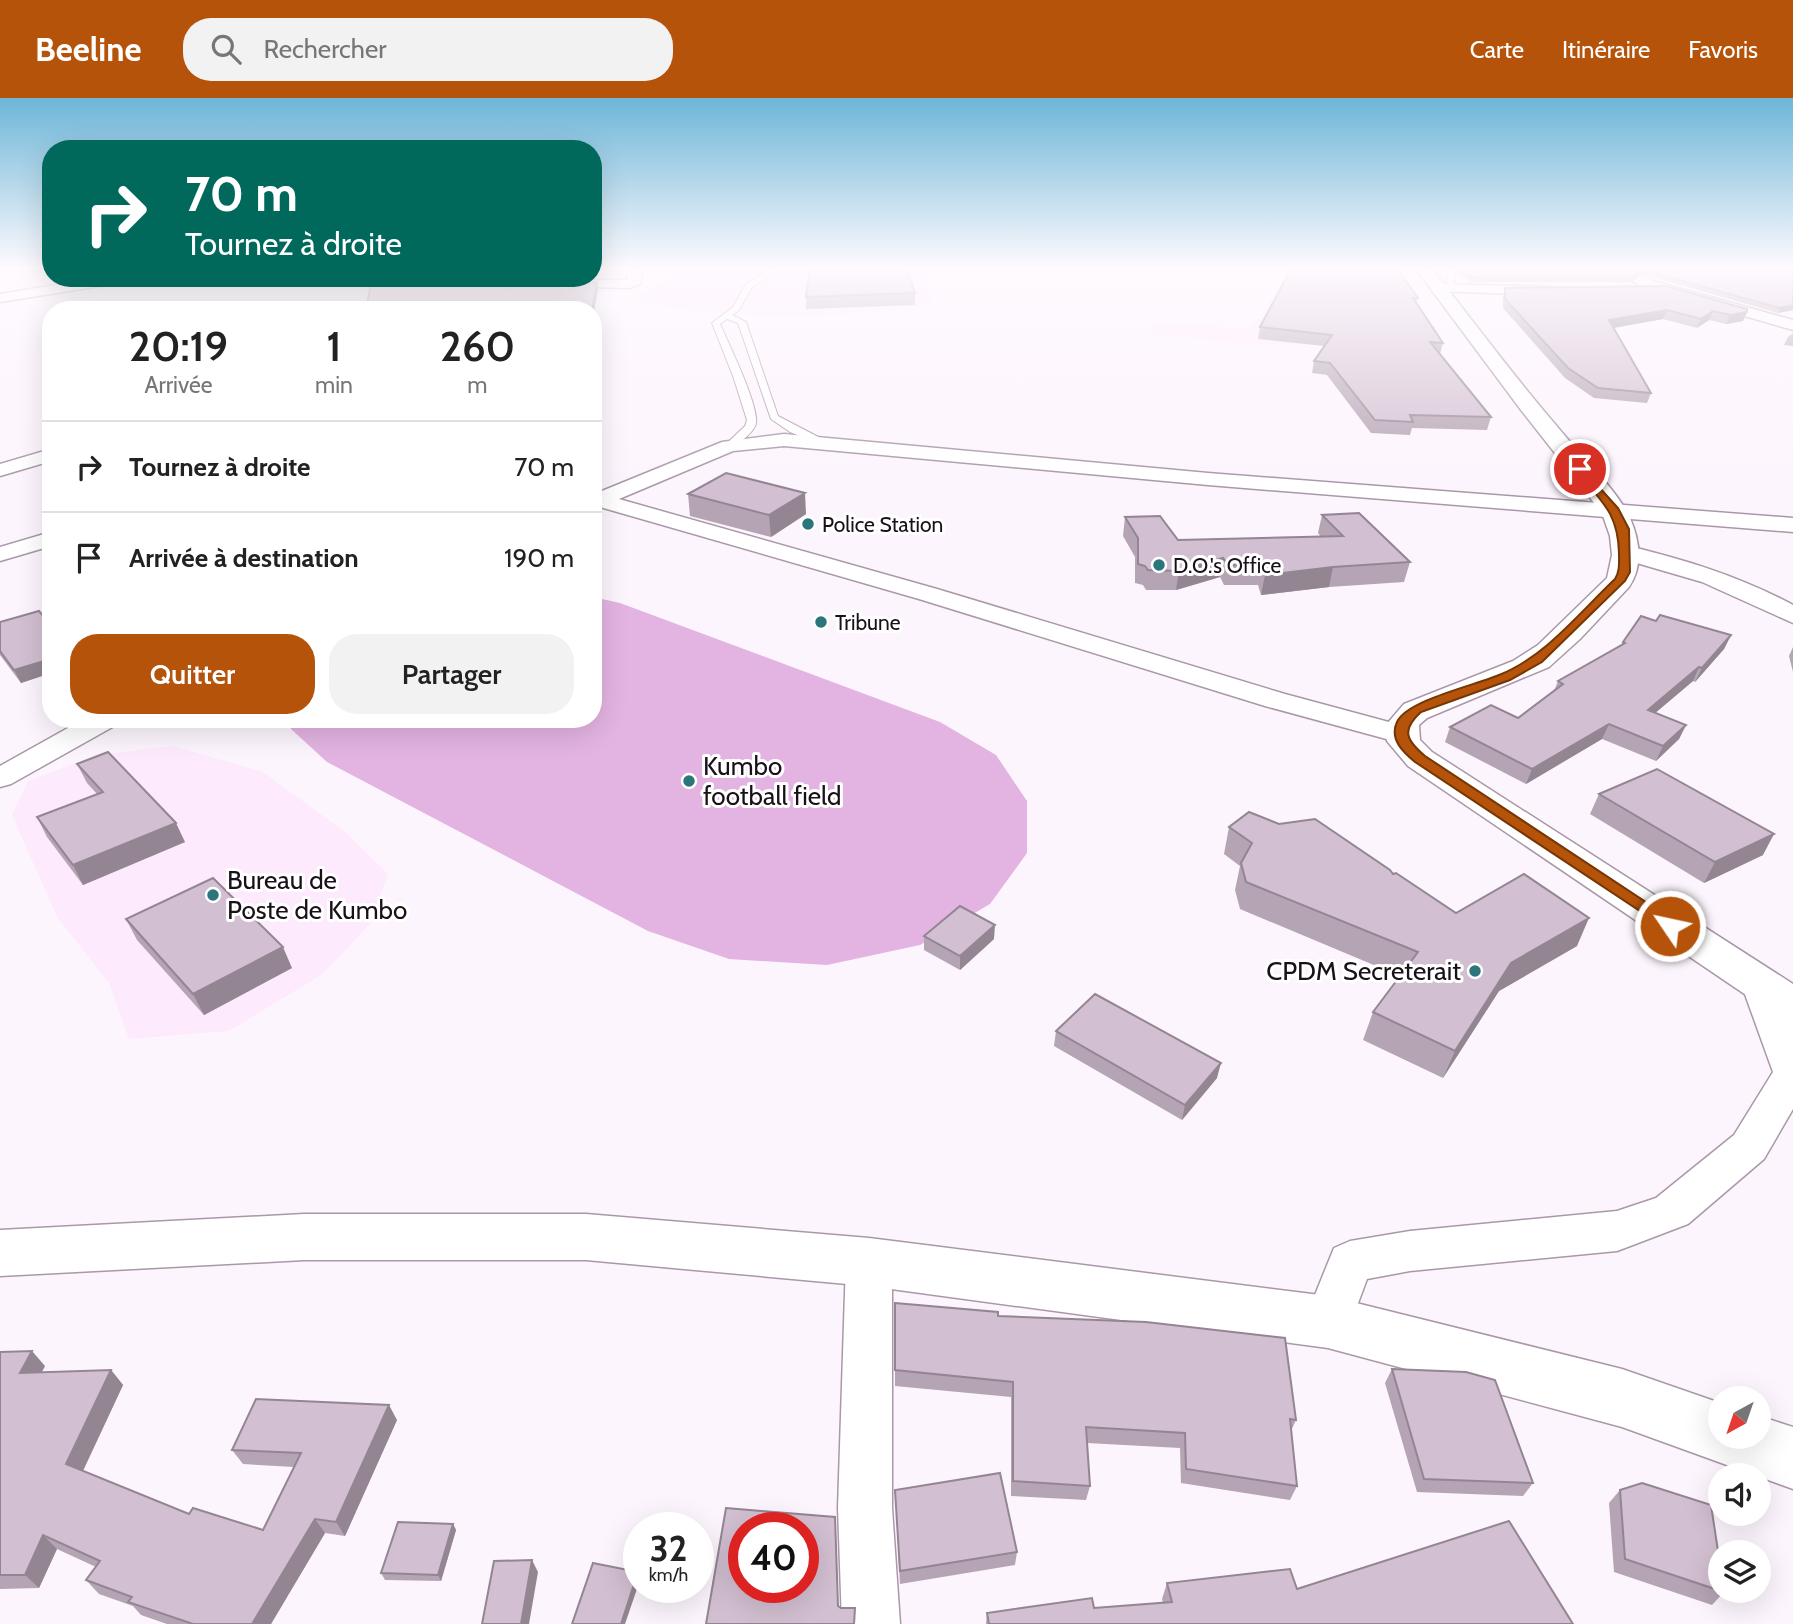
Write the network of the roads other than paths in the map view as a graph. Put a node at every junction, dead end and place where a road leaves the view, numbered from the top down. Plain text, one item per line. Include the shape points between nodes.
1 (723, 340) edge
2 (748, 340) edge
3 (1483, 340) edge
4 (823, 442) junction
5 (729, 446) junction
6 (42, 458) edge
7 (0, 470) edge
8 (602, 497) edge
9 (602, 502) edge
10 (1615, 511) junction
11 (1793, 525) edge
12 (42, 542) edge
13 (1624, 552) junction
14 (0, 554) edge
15 (1793, 615) edge
16 (90, 728) edge
17 (1401, 734) junction
18 (0, 778) edge
19 (1777, 996) edge
20 (1793, 1073) edge
21 (0, 1253) edge
22 (869, 1262) junction
23 (1328, 1322) junction
24 (1708, 1429) edge
25 (1766, 1449) edge
26 (1793, 1458) edge
27 (871, 1624) edge

1 - 5 lane via 752,420
2 - 4 lane via 774,416
3 - 10 street via 1528,406
4 - 5 street via 784,440
4 - 10 street
5 - 8 street
6 - 7 street
9 - 17 street
10 - 11 street
10 - 13 street via 1623,529
12 - 14 street
13 - 15 street via 1719,578
13 - 17 street via 1625,572 1619,581 1538,660 1506,677 1416,710 1404,721
16 - 18 street
17 - 19 street via 1406,747 1420,759
19 - 20 street
20 - 23 street via 1749,1147 1672,1211 1617,1231 1410,1251 1350,1262
21 - 22 street via 304,1237 586,1237
22 - 23 street
22 - 27 street via 865,1508
23 - 24 street via 1622,1398
25 - 26 street

